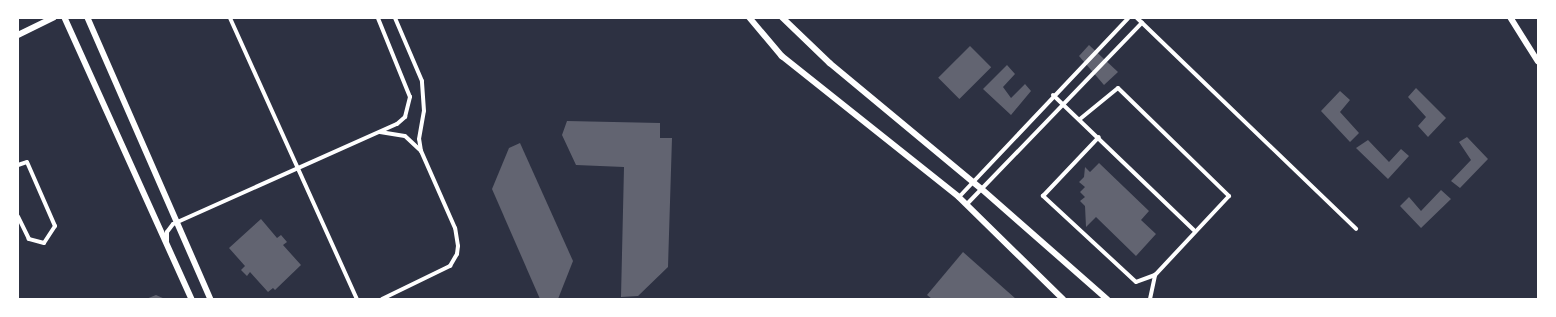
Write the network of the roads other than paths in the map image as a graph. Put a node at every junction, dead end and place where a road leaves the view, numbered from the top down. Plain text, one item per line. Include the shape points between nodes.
1 (53, 18) edge
2 (65, 18) edge
3 (88, 18) edge
4 (230, 18) edge
5 (378, 18) edge
6 (395, 18) edge
7 (750, 18) edge
8 (783, 18) edge
9 (1128, 18) edge
10 (1137, 18) edge
11 (1511, 18) edge
12 (1142, 23) junction
13 (18, 34) edge
14 (1538, 61) edge
15 (1053, 95) junction
16 (1064, 105) junction
17 (1080, 119) junction
18 (376, 132) junction
19 (1099, 137) junction
20 (421, 151) junction
21 (18, 165) edge
22 (298, 168) junction
23 (972, 181) junction
24 (982, 189) junction
25 (959, 197) junction
26 (967, 204) junction
27 (18, 216) edge
28 (177, 222) junction
29 (1356, 229) dead end
30 (1194, 230) junction
31 (167, 241) junction
32 (1155, 275) junction
33 (192, 299) edge
34 (211, 299) edge
35 (357, 299) edge
36 (382, 299) edge
37 (1063, 299) edge
38 (1107, 299) edge
39 (1150, 299) edge

1 - 13 main road
2 - 31 main road
3 - 28 main road
4 - 22 street
5 - 18 street via 408,87 410,104 401,120
6 - 20 street via 422,81 424,110 419,139
7 - 25 main road via 782,56
8 - 23 main road via 830,63
9 - 15 street
10 - 12 street
11 - 14 main road
12 - 16 street
12 - 29 street
15 - 16 street
15 - 23 street
16 - 17 street
16 - 24 street
17 - 19 street
17 - 30 street via 1118,88 1228,196
18 - 20 street via 396,132 405,136
18 - 22 street
19 - 30 street
19 - 32 street via 1043,196 1136,282
20 - 36 street via 455,228 457,254 450,266 441,272
21 - 27 street via 27,162 55,226 44,243 29,239
22 - 28 street
22 - 35 street
23 - 24 main road
23 - 25 street
24 - 26 street
24 - 38 main road
25 - 26 main road
26 - 37 main road
28 - 31 street via 169,228
28 - 34 main road
30 - 32 street
31 - 33 main road
32 - 39 street

